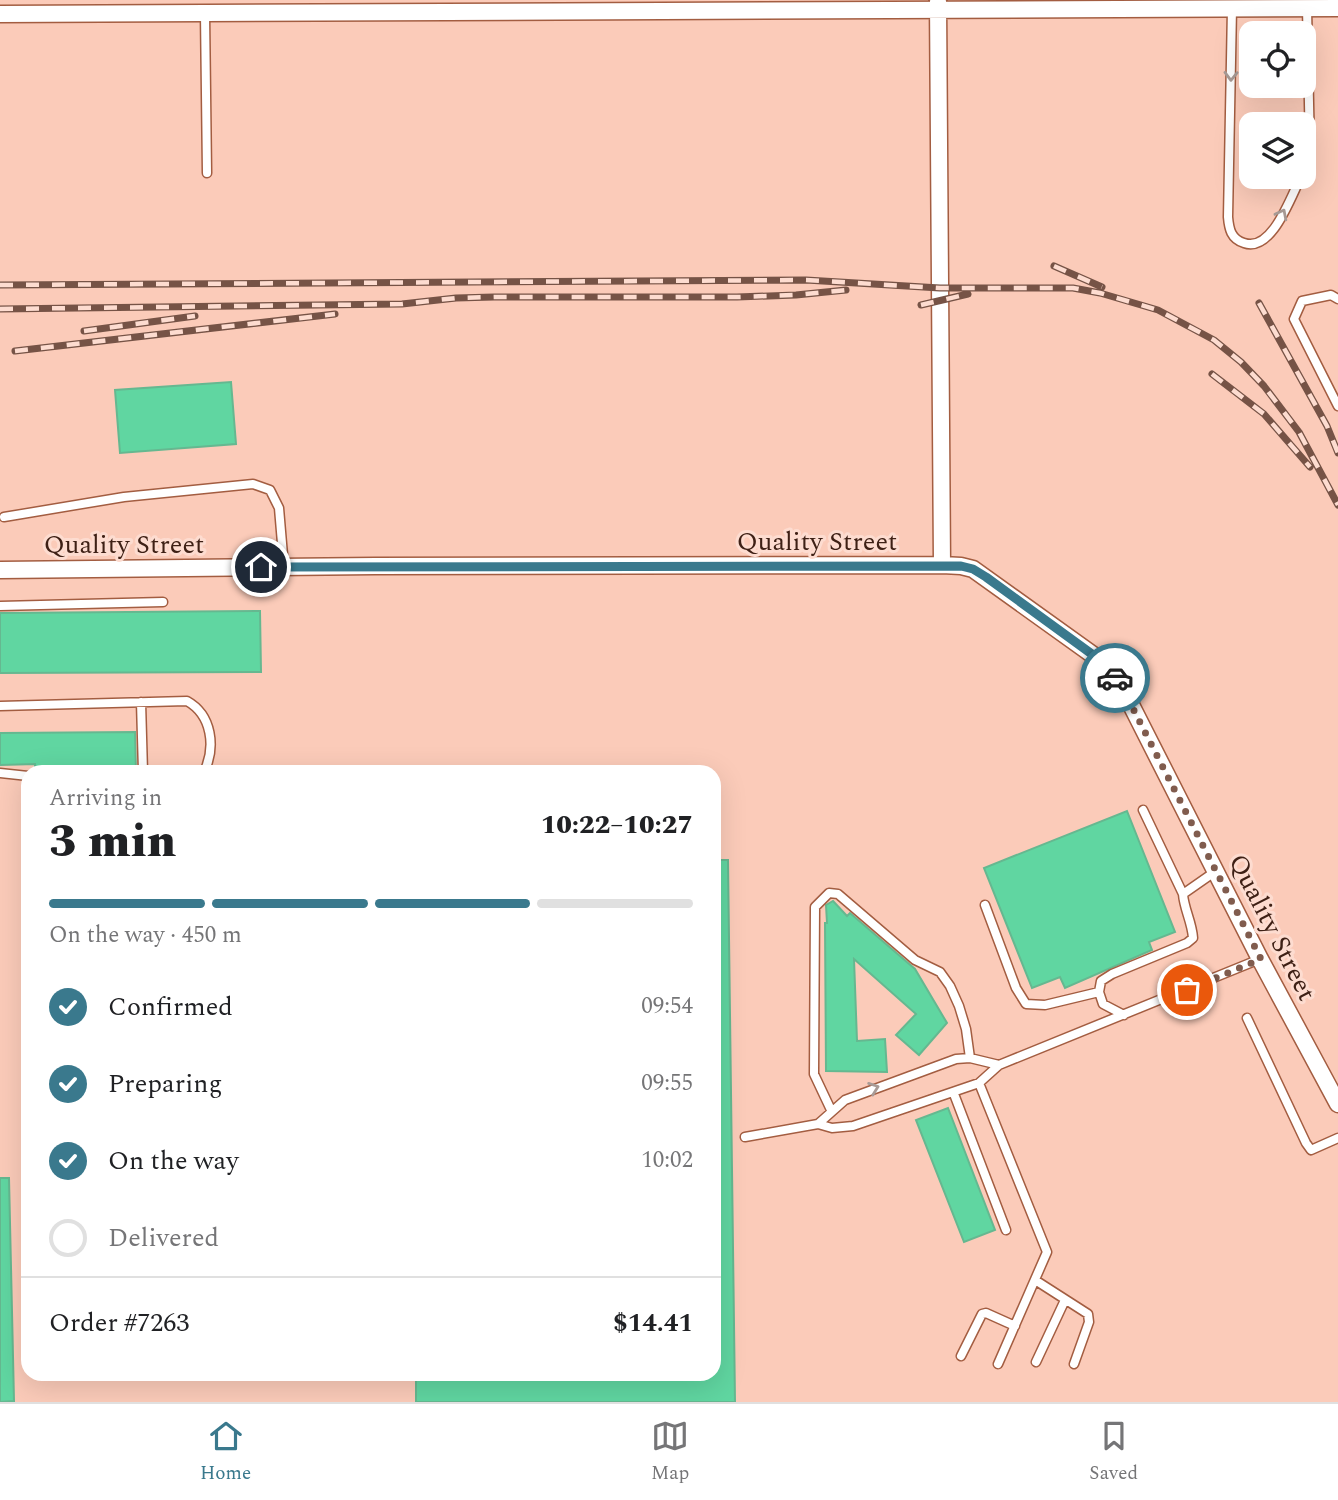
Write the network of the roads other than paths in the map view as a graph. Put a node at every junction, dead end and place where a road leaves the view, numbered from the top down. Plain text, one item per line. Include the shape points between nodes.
1 (938, 5) edge
2 (1232, 8) junction
3 (1307, 8) junction
4 (1338, 8) edge
5 (0, 14) edge
6 (205, 14) junction
7 (1309, 112) edge
8 (207, 173) dead end
9 (1295, 189) edge
10 (1338, 299) edge
11 (1338, 406) edge
12 (4, 517) dead end
13 (942, 565) junction
14 (284, 567) junction
15 (0, 569) edge
16 (163, 601) dead end
17 (0, 606) edge
18 (141, 702) junction
19 (0, 706) edge
20 (143, 765) edge
21 (206, 765) edge
22 (0, 773) edge
23 (21, 775) edge
24 (1143, 810) dead end
25 (1216, 871) junction
26 (1184, 894) junction
27 (985, 905) dead end
28 (1261, 959) junction
29 (1099, 992) junction
30 (1124, 1015) junction
31 (1247, 1018) dead end
32 (970, 1058) junction
33 (999, 1065) junction
34 (979, 1083) junction
35 (954, 1094) junction
36 (1338, 1104) edge
37 (831, 1110) junction
38 (818, 1124) junction
39 (745, 1137) dead end
40 (1338, 1138) edge
41 (1006, 1230) dead end
42 (1035, 1280) junction
43 (1065, 1300) junction
44 (1015, 1326) junction
45 (961, 1356) dead end
46 (1036, 1362) dead end
47 (998, 1363) dead end
48 (1074, 1364) dead end

1 - 2 street
1 - 6 street
1 - 13 street
2 - 3 street
2 -> 9 lane via 1228,217 1233,237 1245,244 1258,244 1279,221
3 - 4 street
3 - 7 lane
5 - 6 street
6 - 8 lane
10 - 11 lane via 1331,295 1302,301 1294,319
12 - 14 lane via 124,497 253,484 271,490 279,508
13 - 14 street, Quality Street
13 - 25 street, Quality Street via 973,569 1100,660 1124,691
14 - 15 street, Quality Street
16 - 17 lane
18 - 19 lane
18 - 20 lane
18 - 21 lane via 178,700 194,705 210,731
22 - 23 lane
24 - 26 lane
25 - 26 lane
25 - 28 street, Quality Street
26 - 29 lane via 1193,937 1112,974 1101,981
27 - 29 lane via 1026,1004 1045,1005
28 - 30 lane
28 - 36 street, Quality Street
29 - 30 lane via 1103,1004
30 - 33 lane
31 - 40 lane via 1311,1150
32 - 33 lane
37 -> 32 lane via 867,1090
32 - 37 lane via 959,1006 940,972 915,960 838,894 829,893 815,906 814,1074
33 - 34 lane
34 - 35 lane
34 - 42 lane via 1047,1252
35 - 38 lane via 845,1128
35 - 41 lane
37 - 38 lane
38 - 39 lane
42 - 43 lane
42 - 44 lane
43 - 46 lane
43 - 48 lane via 1087,1314 1089,1322
44 - 45 lane via 982,1314
44 - 47 lane

